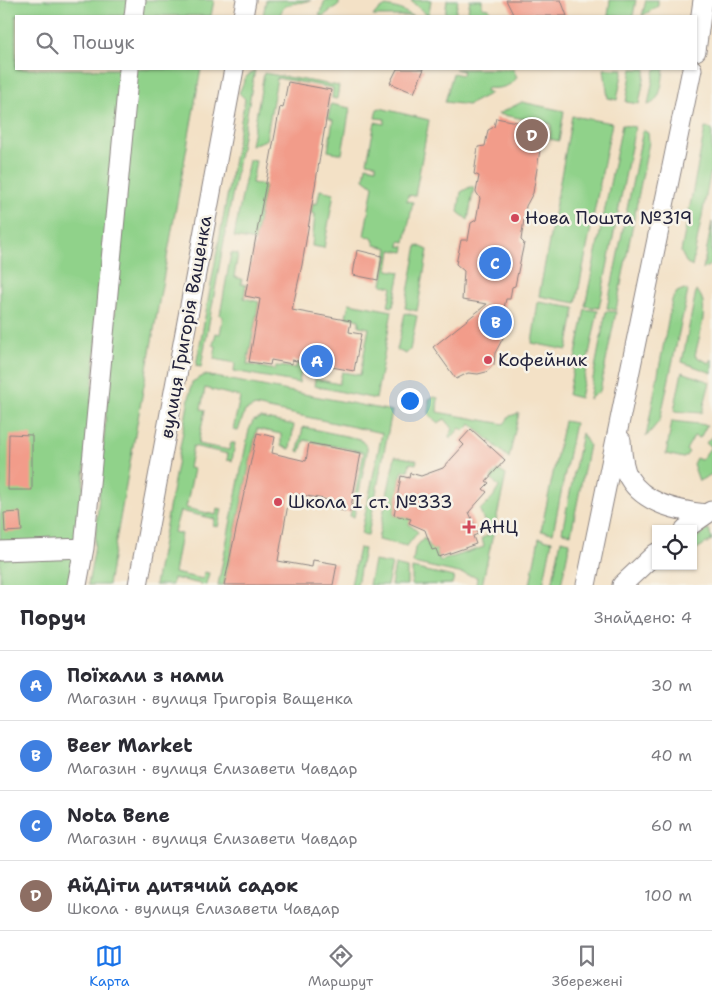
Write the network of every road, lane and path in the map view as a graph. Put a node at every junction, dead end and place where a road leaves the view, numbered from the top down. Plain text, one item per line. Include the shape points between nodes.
1 (136, 0) edge
2 (246, 0) edge
3 (703, 0) edge
4 (134, 15) edge
5 (243, 15) edge
6 (697, 43) edge
7 (129, 70) edge
8 (234, 70) edge
9 (692, 70) edge
10 (619, 424) junction
11 (709, 512) edge
12 (691, 525) edge
13 (84, 548) junction
14 (0, 551) edge
15 (652, 557) edge
16 (77, 585) edge
17 (138, 585) edge
18 (586, 585) edge
19 (622, 585) edge

1 - 4 street
2 - 5 street
3 - 6 street
7 - 13 street
8 - 17 street, вулиця Григорія Ващенка
9 - 10 street
10 - 11 street via 623,460 629,478 642,493 681,511
10 - 18 street
11 - 12 street
13 - 14 street
13 - 16 street
15 - 19 street

